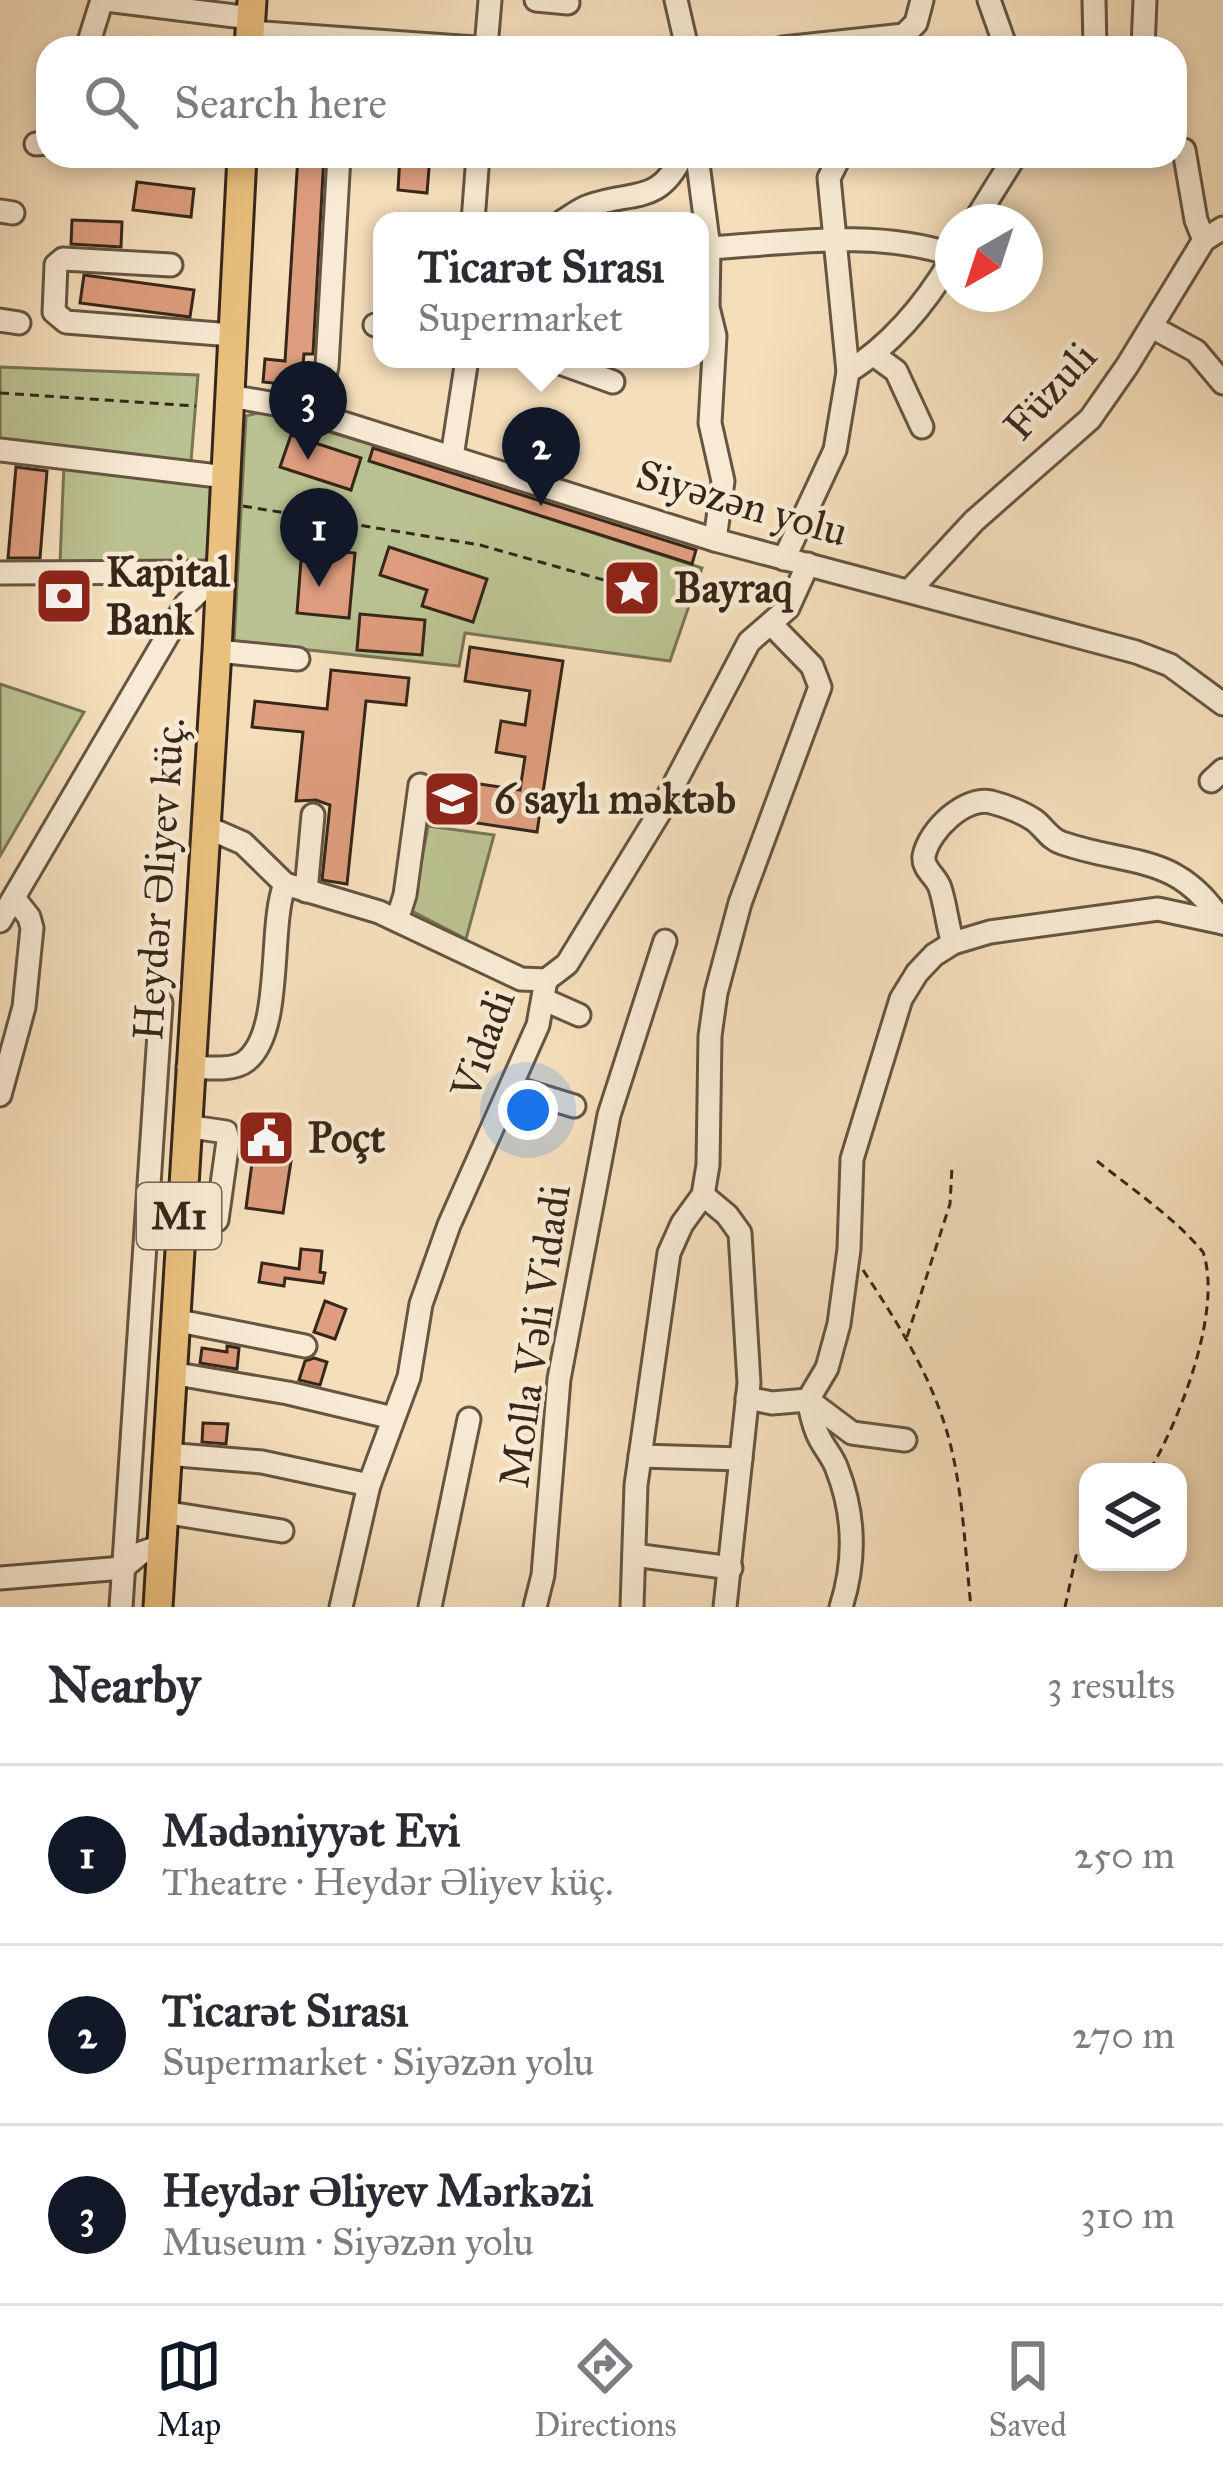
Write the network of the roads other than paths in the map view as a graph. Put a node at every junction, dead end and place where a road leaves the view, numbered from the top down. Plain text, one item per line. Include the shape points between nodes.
1 (104, 0) edge
2 (490, 0) edge
3 (536, 0) edge
4 (676, 0) edge
5 (922, 0) edge
6 (990, 0) edge
7 (1002, 0) edge
8 (1094, 0) edge
9 (1145, 0) edge
10 (153, 3) edge
11 (568, 3) edge
12 (251, 24) edge
13 (91, 36) edge
14 (363, 36) edge
15 (487, 36) edge
16 (684, 36) edge
17 (898, 36) edge
18 (1002, 36) edge
19 (1095, 36) edge
20 (1144, 36) edge
21 (235, 168) edge
22 (338, 168) edge
23 (478, 168) edge
24 (676, 168) edge
25 (699, 168) edge
26 (834, 168) edge
27 (1008, 168) edge
28 (1187, 168) edge
29 (985, 204) edge
30 (478, 212) edge
31 (578, 212) edge
32 (705, 212) edge
33 (1213, 234) edge
34 (709, 241) edge
35 (833, 241) junction
36 (710, 248) junction
37 (935, 250) edge
38 (171, 265) dead end
39 (709, 278) edge
40 (935, 288) edge
41 (709, 311) edge
42 (1151, 328) junction
43 (232, 335) junction
44 (874, 355) junction
45 (466, 368) edge
46 (574, 368) edge
47 (848, 372) junction
48 (613, 382) dead end
49 (1223, 383) edge
50 (230, 396) junction
51 (317, 414) junction
52 (922, 427) dead end
53 (0, 450) edge
54 (452, 457) junction
55 (226, 477) junction
56 (716, 540) junction
57 (784, 559) junction
58 (808, 564) junction
59 (220, 572) junction
60 (0, 573) edge
61 (911, 590) junction
62 (772, 626) junction
63 (217, 651) junction
64 (298, 659) dead end
65 (1223, 704) edge
66 (420, 785) dead end
67 (313, 815) dead end
68 (204, 826) junction
69 (296, 888) junction
70 (14, 898) junction
71 (398, 920) junction
72 (0, 921) edge
73 (1223, 923) edge
74 (665, 941) dead end
75 (953, 943) junction
76 (545, 990) junction
77 (161, 1003) dead end
78 (579, 1016) dead end
79 (188, 1067) junction
80 (512, 1088) junction
81 (0, 1095) edge
82 (574, 1106) dead end
83 (185, 1126) junction
84 (150, 1165) junction
85 (183, 1168) junction
86 (703, 1195) junction
87 (179, 1220) junction
88 (174, 1320) junction
89 (305, 1346) dead end
90 (171, 1373) junction
91 (747, 1398) junction
92 (808, 1400) junction
93 (393, 1418) junction
94 (469, 1419) dead end
95 (905, 1440) dead end
96 (166, 1454) junction
97 (640, 1456) junction
98 (741, 1459) junction
99 (369, 1485) junction
100 (163, 1512) junction
101 (282, 1531) dead end
102 (161, 1546) junction
103 (634, 1555) junction
104 (124, 1568) junction
105 (731, 1568) junction
106 (0, 1578) edge
107 (121, 1607) edge
108 (158, 1607) edge
109 (340, 1607) edge
110 (430, 1607) edge
111 (536, 1607) edge
112 (632, 1607) edge
113 (725, 1607) edge
114 (841, 1607) edge

1 - 10 street
1 - 13 street
2 - 15 street
3 - 11 street
4 - 16 street
5 - 17 street via 916,23
6 - 7 street
6 - 18 street
8 - 19 street
9 - 20 street
10 - 12 street
12 - 14 street
21 - 43 main road, Heydər Əliyev küç. / M1
22 - 51 street via 328,366
23 - 30 street
24 - 31 street via 651,194
25 - 32 street
26 - 35 street
27 - 29 street
28 - 33 street via 1196,220
33 - 42 street, Füzuli
34 - 36 street
35 - 36 street
35 - 37 street
35 - 47 street
36 - 39 street
38 - 43 street via 63,259 54,312 66,322
40 - 44 street
41 - 56 street via 710,423 723,481
42 - 49 street via 1196,352
42 - 61 street, Füzuli via 1090,419 974,521
43 - 50 main road, Heydər Əliyev küç. / M1
44 - 47 street
44 - 52 street via 896,370
45 - 54 street
46 - 48 street
47 - 57 street via 835,450
50 - 51 street, Siyəzən yolu
50 - 55 main road, Heydər Əliyev küç. / M1
51 - 54 street, Siyəzən yolu
53 - 55 street
54 - 56 street, Siyəzən yolu
55 - 59 main road, Heydər Əliyev küç. / M1
56 - 57 street, Siyəzən yolu
57 - 58 street, Siyəzən yolu
58 - 61 street, Siyəzən yolu
58 - 62 street, Vidadi
59 - 60 street
59 - 63 main road, Heydər Əliyev küç. / M1
59 - 70 street via 185,604
61 - 65 street, Siyəzən yolu via 1170,665
62 - 76 street, Vidadi via 748,642 658,815
62 - 86 street via 812,666 820,687 740,903 716,992
63 - 64 street
63 - 68 main road, Heydər Əliyev küç. / M1
66 - 71 street
67 - 69 street
68 - 69 street via 243,843
68 - 79 main road, Heydər Əliyev küç. / M1
69 - 71 street
69 - 79 street via 281,894 274,981 254,1050 235,1066
70 - 72 street
70 - 81 street via 32,928 24,1006
71 - 76 street
73 - 75 street via 1158,909
73 - 75 street via 1182,876 1058,842 1038,822 984,800 965,805 924,855
74 - 111 street, Molla Vəli Vidadi via 609,1115 559,1379
75 - 92 street via 925,964 902,999 852,1159 839,1324
76 - 78 street
76 - 80 street, Vidadi
77 - 84 street
79 - 83 main road, Heydər Əliyev küç. / M1
80 - 82 street
80 - 93 street, Vidadi via 449,1225
83 - 85 main road, Heydər Əliyev küç. / M1
83 - 87 street via 226,1132 228,1141 218,1220
84 - 85 street
84 - 104 street
85 - 87 main road, Heydər Əliyev küç. / M1
86 - 91 street via 740,1233
86 - 97 street via 669,1253
87 - 88 main road, Heydər Əliyev küç. / M1
88 - 89 street
88 - 90 main road, Heydər Əliyev küç. / M1
90 - 93 street
90 - 96 main road, Heydər Əliyev küç. / M1
91 - 92 street
91 - 98 street
92 - 95 street via 852,1433
92 - 114 street via 850,1510 853,1545
93 - 99 street, Vidadi
94 - 110 street
96 - 99 street via 262,1462
96 - 100 main road, Heydər Əliyev küç. / M1
97 - 98 street
97 - 103 street
98 - 105 street
99 - 109 street, Vidadi
100 - 101 street
100 - 102 main road, Heydər Əliyev küç. / M1
102 - 104 street
102 - 108 main road, Heydər Əliyev küç. / M1
103 - 105 street
103 - 112 street
104 - 106 street
104 - 107 street
105 - 113 street

